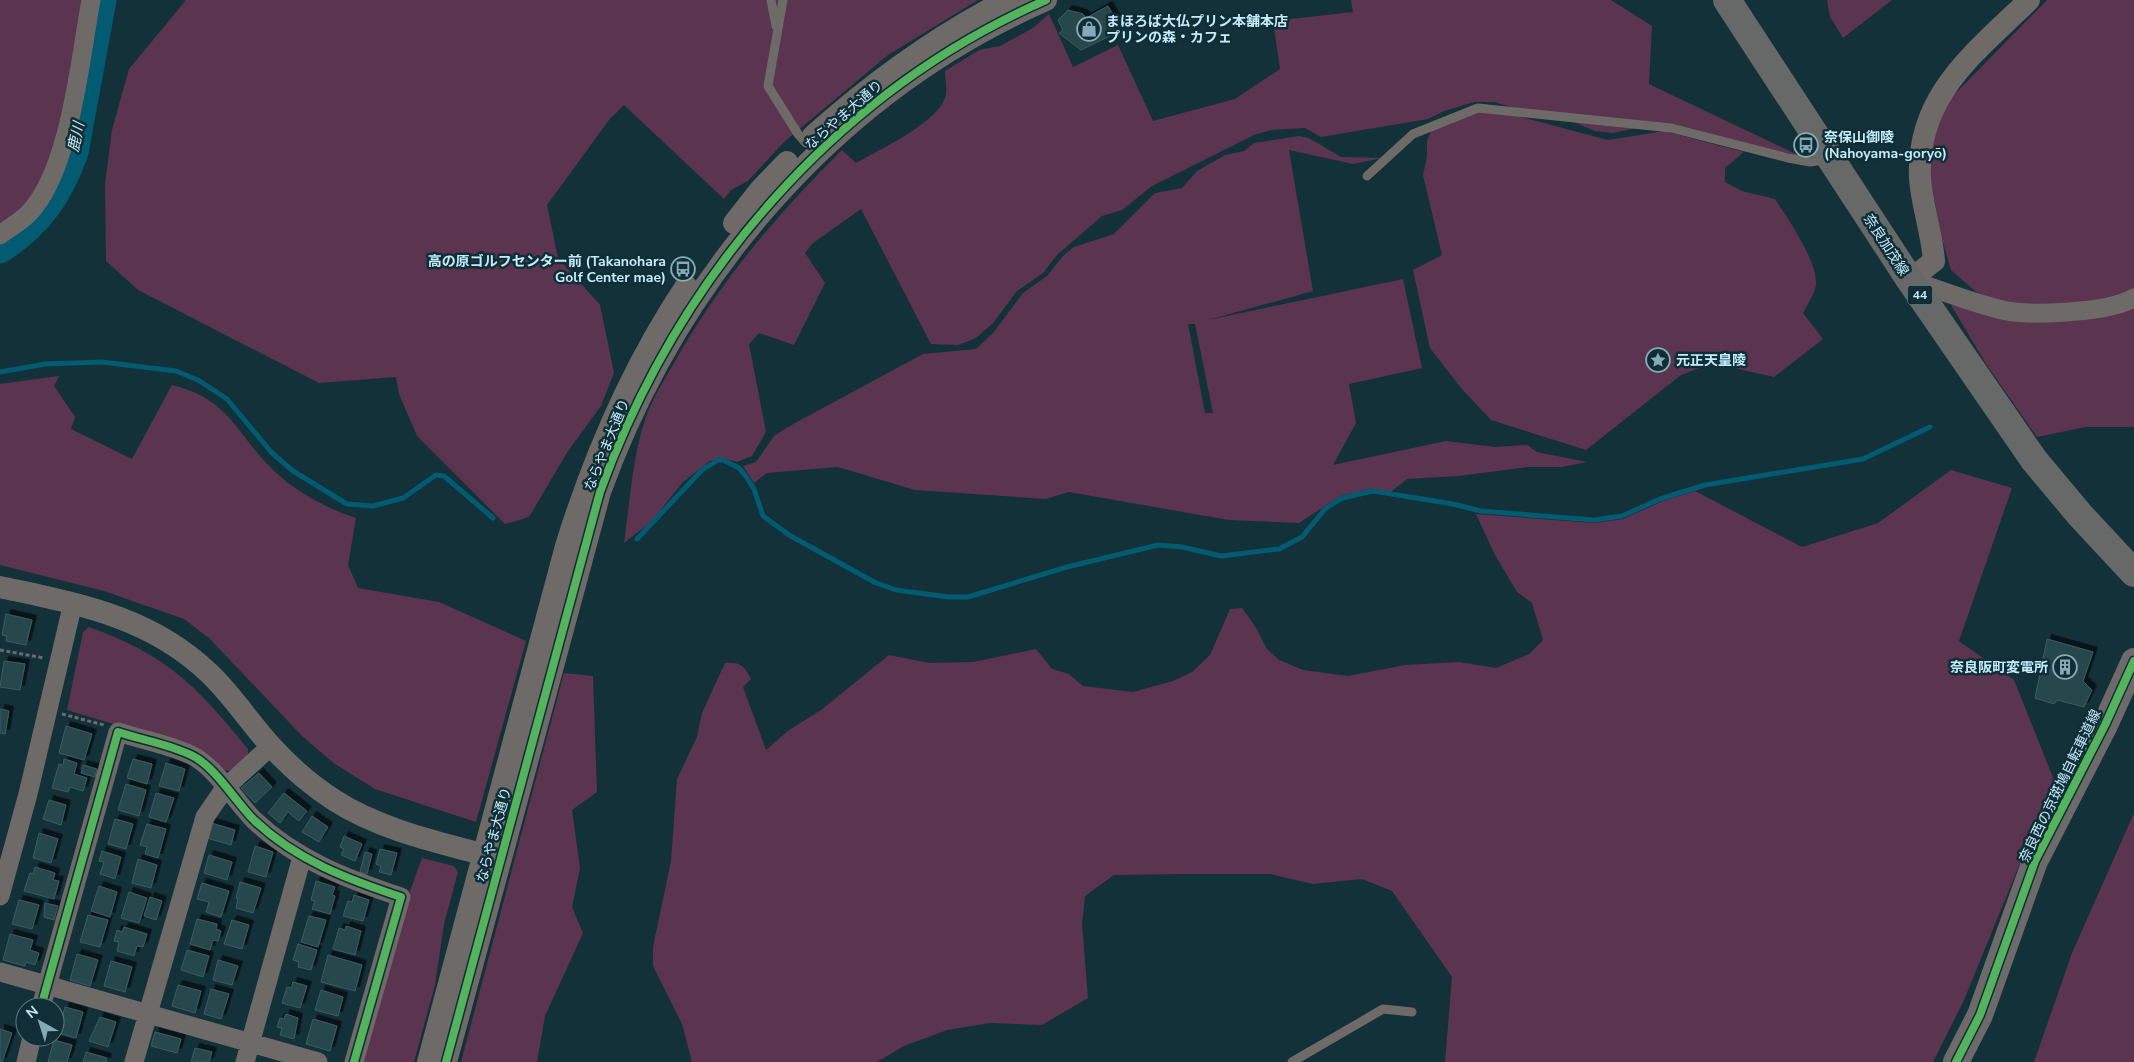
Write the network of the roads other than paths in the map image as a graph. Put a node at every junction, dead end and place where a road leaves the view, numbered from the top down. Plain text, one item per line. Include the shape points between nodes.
1 (91, 0) edge
2 (771, 0) edge
3 (783, 0) edge
4 (1007, 0) edge
5 (1046, 0) edge
6 (1727, 0) edge
7 (2029, 0) edge
8 (777, 31) junction
9 (806, 143) junction
10 (1830, 159) junction
11 (1366, 176) dead end
12 (0, 235) edge
13 (1910, 280) junction
14 (2134, 298) edge
15 (592, 490) junction
16 (2134, 573) edge
17 (0, 587) edge
18 (73, 603) junction
19 (2134, 661) edge
20 (271, 746) junction
21 (225, 788) junction
22 (492, 857) junction
23 (302, 858) junction
24 (0, 896) edge
25 (0, 972) edge
26 (47, 986) junction
27 (44, 997) edge
28 (1412, 1012) dead end
29 (148, 1014) junction
30 (250, 1043) junction
31 (30, 1047) edge
32 (26, 1062) edge
33 (134, 1062) edge
34 (245, 1062) edge
35 (318, 1062) edge
36 (354, 1062) edge
37 (428, 1062) edge
38 (446, 1062) edge
39 (1292, 1062) edge
40 (1956, 1062) edge

1 - 12 street via 72,106 54,175 28,214
2 - 8 lane
3 - 8 lane
4 - 9 street, ならやま大通り via 907,59
5 - 15 street, ならやま大通り via 975,36 890,91 833,138 774,198 717,268 672,336
6 - 10 main road, 奈良加茂線 / 44
7 - 13 street via 1966,62 1934,104 1921,148 1920,179 1934,261
8 - 9 lane via 768,86
9 - 15 street, ならやま大通り via 760,190 703,262 661,324 622,397
10 - 11 lane via 1810,162 1788,158 1671,128 1478,108 1413,134
10 - 13 main road, 奈良加茂線 / 44
13 - 14 street via 1999,310 2087,310
13 - 16 main road, 奈良加茂線 / 44 via 2034,460
15 - 22 street, ならやま大通り
17 - 18 street
18 - 20 street via 114,614 177,647 210,674
18 - 24 street via 28,794
19 - 40 main road, 奈良西の京斑鳩自転車道線 via 2035,861 1980,1015
20 - 21 street
20 - 22 street via 315,787 362,816 409,834
21 - 23 street via 254,820
21 - 26 street via 209,768 191,755 118,732
21 - 29 street via 205,817 199,833
22 - 37 street, ならやま大通り
22 - 38 street, ならやま大通り
23 - 30 street
23 - 36 street via 352,881 401,897
25 - 26 street
26 - 27 street
26 - 29 street
28 - 39 lane via 1383,1009
29 - 30 street
29 - 33 street
30 - 34 street
30 - 35 street
31 - 32 street

